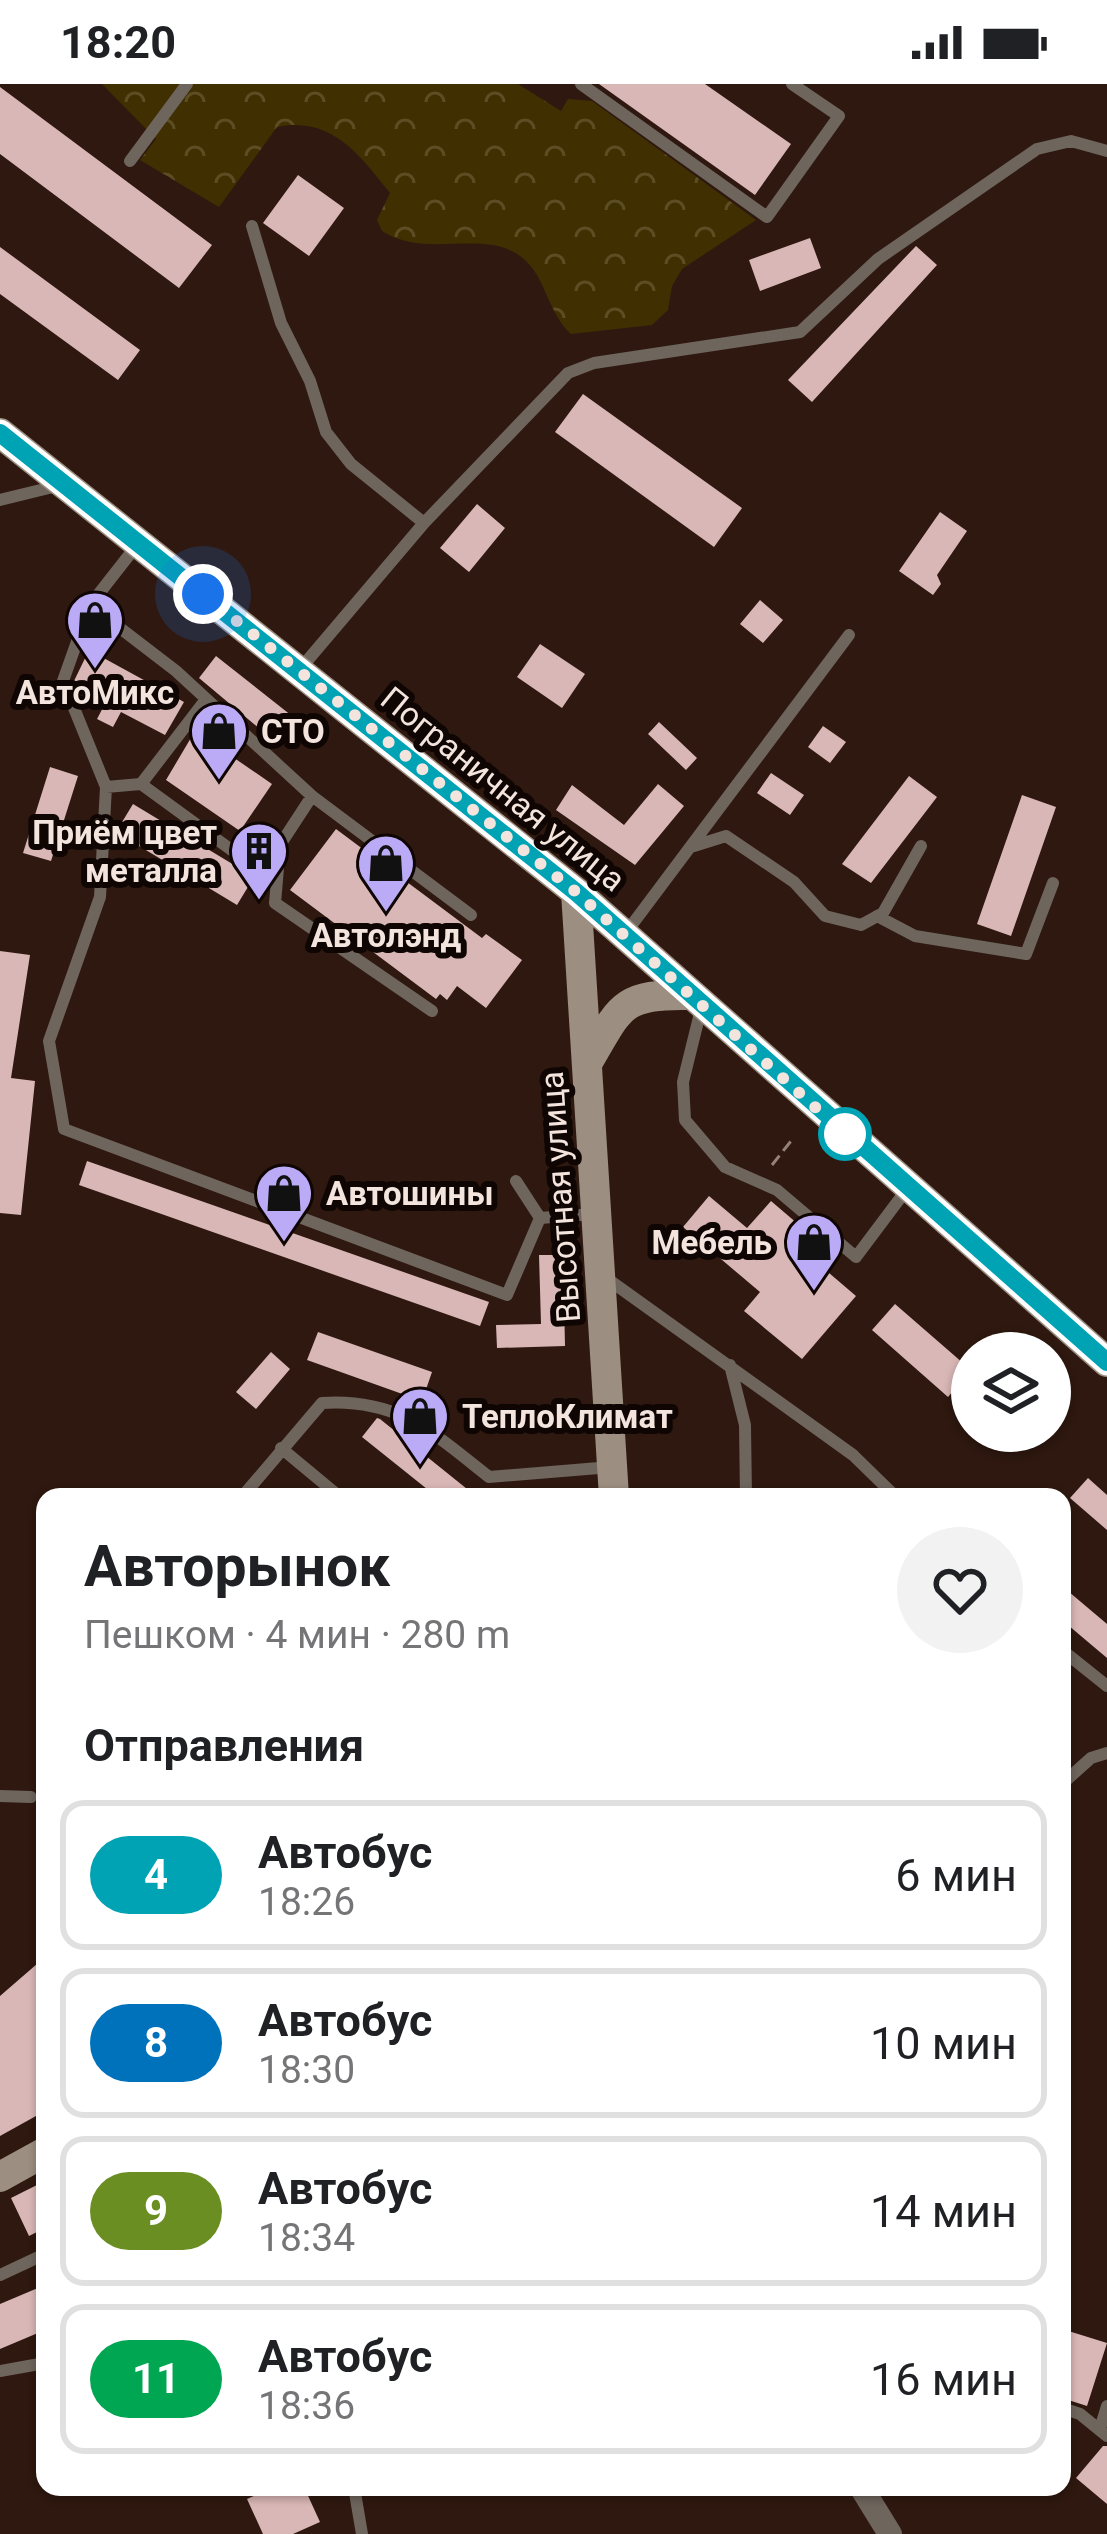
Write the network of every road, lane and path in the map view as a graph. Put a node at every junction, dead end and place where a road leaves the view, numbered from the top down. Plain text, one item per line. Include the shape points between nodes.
1 (187, 84) edge
2 (581, 84) edge
3 (792, 84) edge
4 (1107, 151) edge
5 (130, 161) dead end
6 (252, 226) dead end
7 (0, 433) edge
8 (63, 484) junction
9 (0, 500) edge
10 (424, 523) junction
11 (138, 544) junction
12 (91, 605) junction
13 (849, 635) dead end
14 (300, 669) junction
15 (204, 701) junction
16 (141, 784) junction
17 (106, 787) junction
18 (312, 796) junction
19 (280, 845) junction
20 (692, 846) junction
21 (921, 846) dead end
22 (1053, 883) dead end
23 (576, 892) junction
24 (471, 915) dead end
25 (877, 916) junction
26 (624, 935) junction
27 (694, 1001) junction
28 (433, 1011) dead end
29 (588, 1062) junction
30 (791, 1141) dead end
31 (772, 1165) dead end
32 (516, 1181) dead end
33 (908, 1189) junction
34 (597, 1214) junction
35 (540, 1218) junction
36 (601, 1274) junction
37 (1107, 1362) edge
38 (730, 1364) junction
39 (281, 1448) junction
40 (613, 1482) edge
41 (249, 1488) edge
42 (329, 1488) edge
43 (746, 1488) edge
44 (887, 1488) edge
45 (1071, 1657) edge
46 (1107, 1686) edge
47 (1107, 1753) edge
48 (1071, 1776) edge
49 (0, 1796) edge
50 (31, 1797) dead end
51 (36, 2157) edge
52 (0, 2177) edge
53 (36, 2258) edge
54 (0, 2275) edge
55 (36, 2365) edge
56 (0, 2371) edge
57 (1107, 2406) edge
58 (1071, 2413) edge
59 (1104, 2433) edge
60 (356, 2496) edge
61 (867, 2496) edge
62 (362, 2534) edge
63 (890, 2534) edge

1 - 5 lane
2 - 3 lane via 767,217 839,116
4 - 10 lane via 1071,142 1037,149 878,259 791,335 574,370
6 - 10 lane via 326,432 351,464
7 - 8 street, Пограничная улица
8 - 9 lane
8 - 11 street, Пограничная улица
10 - 14 lane
11 - 12 lane
11 - 14 street, Пограничная улица
12 - 15 lane
12 - 17 lane via 63,681
13 - 20 lane
14 - 23 street, Пограничная улица
15 - 16 lane
15 - 18 lane
16 - 17 lane
16 - 19 lane via 237,854
17 - 35 lane via 100,897 49,1041 64,1129 507,1295
18 - 19 lane
18 - 24 lane
19 - 28 lane via 275,903
20 - 25 lane via 726,836 794,882 825,916 861,926
20 - 26 lane
21 - 25 lane
22 - 25 lane via 1026,954 914,936
23 - 26 street, Пограничная улица
23 - 29 street, Высотная улица
26 - 27 street, Пограничная улица
27 - 29 street via 646,994 627,1001
27 - 33 street, Пограничная улица
27 - 33 lane via 685,1120 725,1167 776,1190 856,1257
29 - 34 street, Высотная улица
30 - 31 path
32 - 35 lane
33 - 37 street, Пограничная улица
34 - 35 lane
34 - 36 street, Высотная улица
36 - 38 lane
36 - 40 street, Высотная улица
38 - 43 lane via 745,1425
38 - 44 lane
39 - 40 lane via 322,1403 365,1400 417,1421 489,1477
39 - 41 lane
39 - 42 lane
45 - 46 lane
47 - 48 lane
49 - 50 lane
51 - 52 street
53 - 54 lane
55 - 56 lane
57 - 59 lane
58 - 59 lane
60 - 62 lane
61 - 63 street

